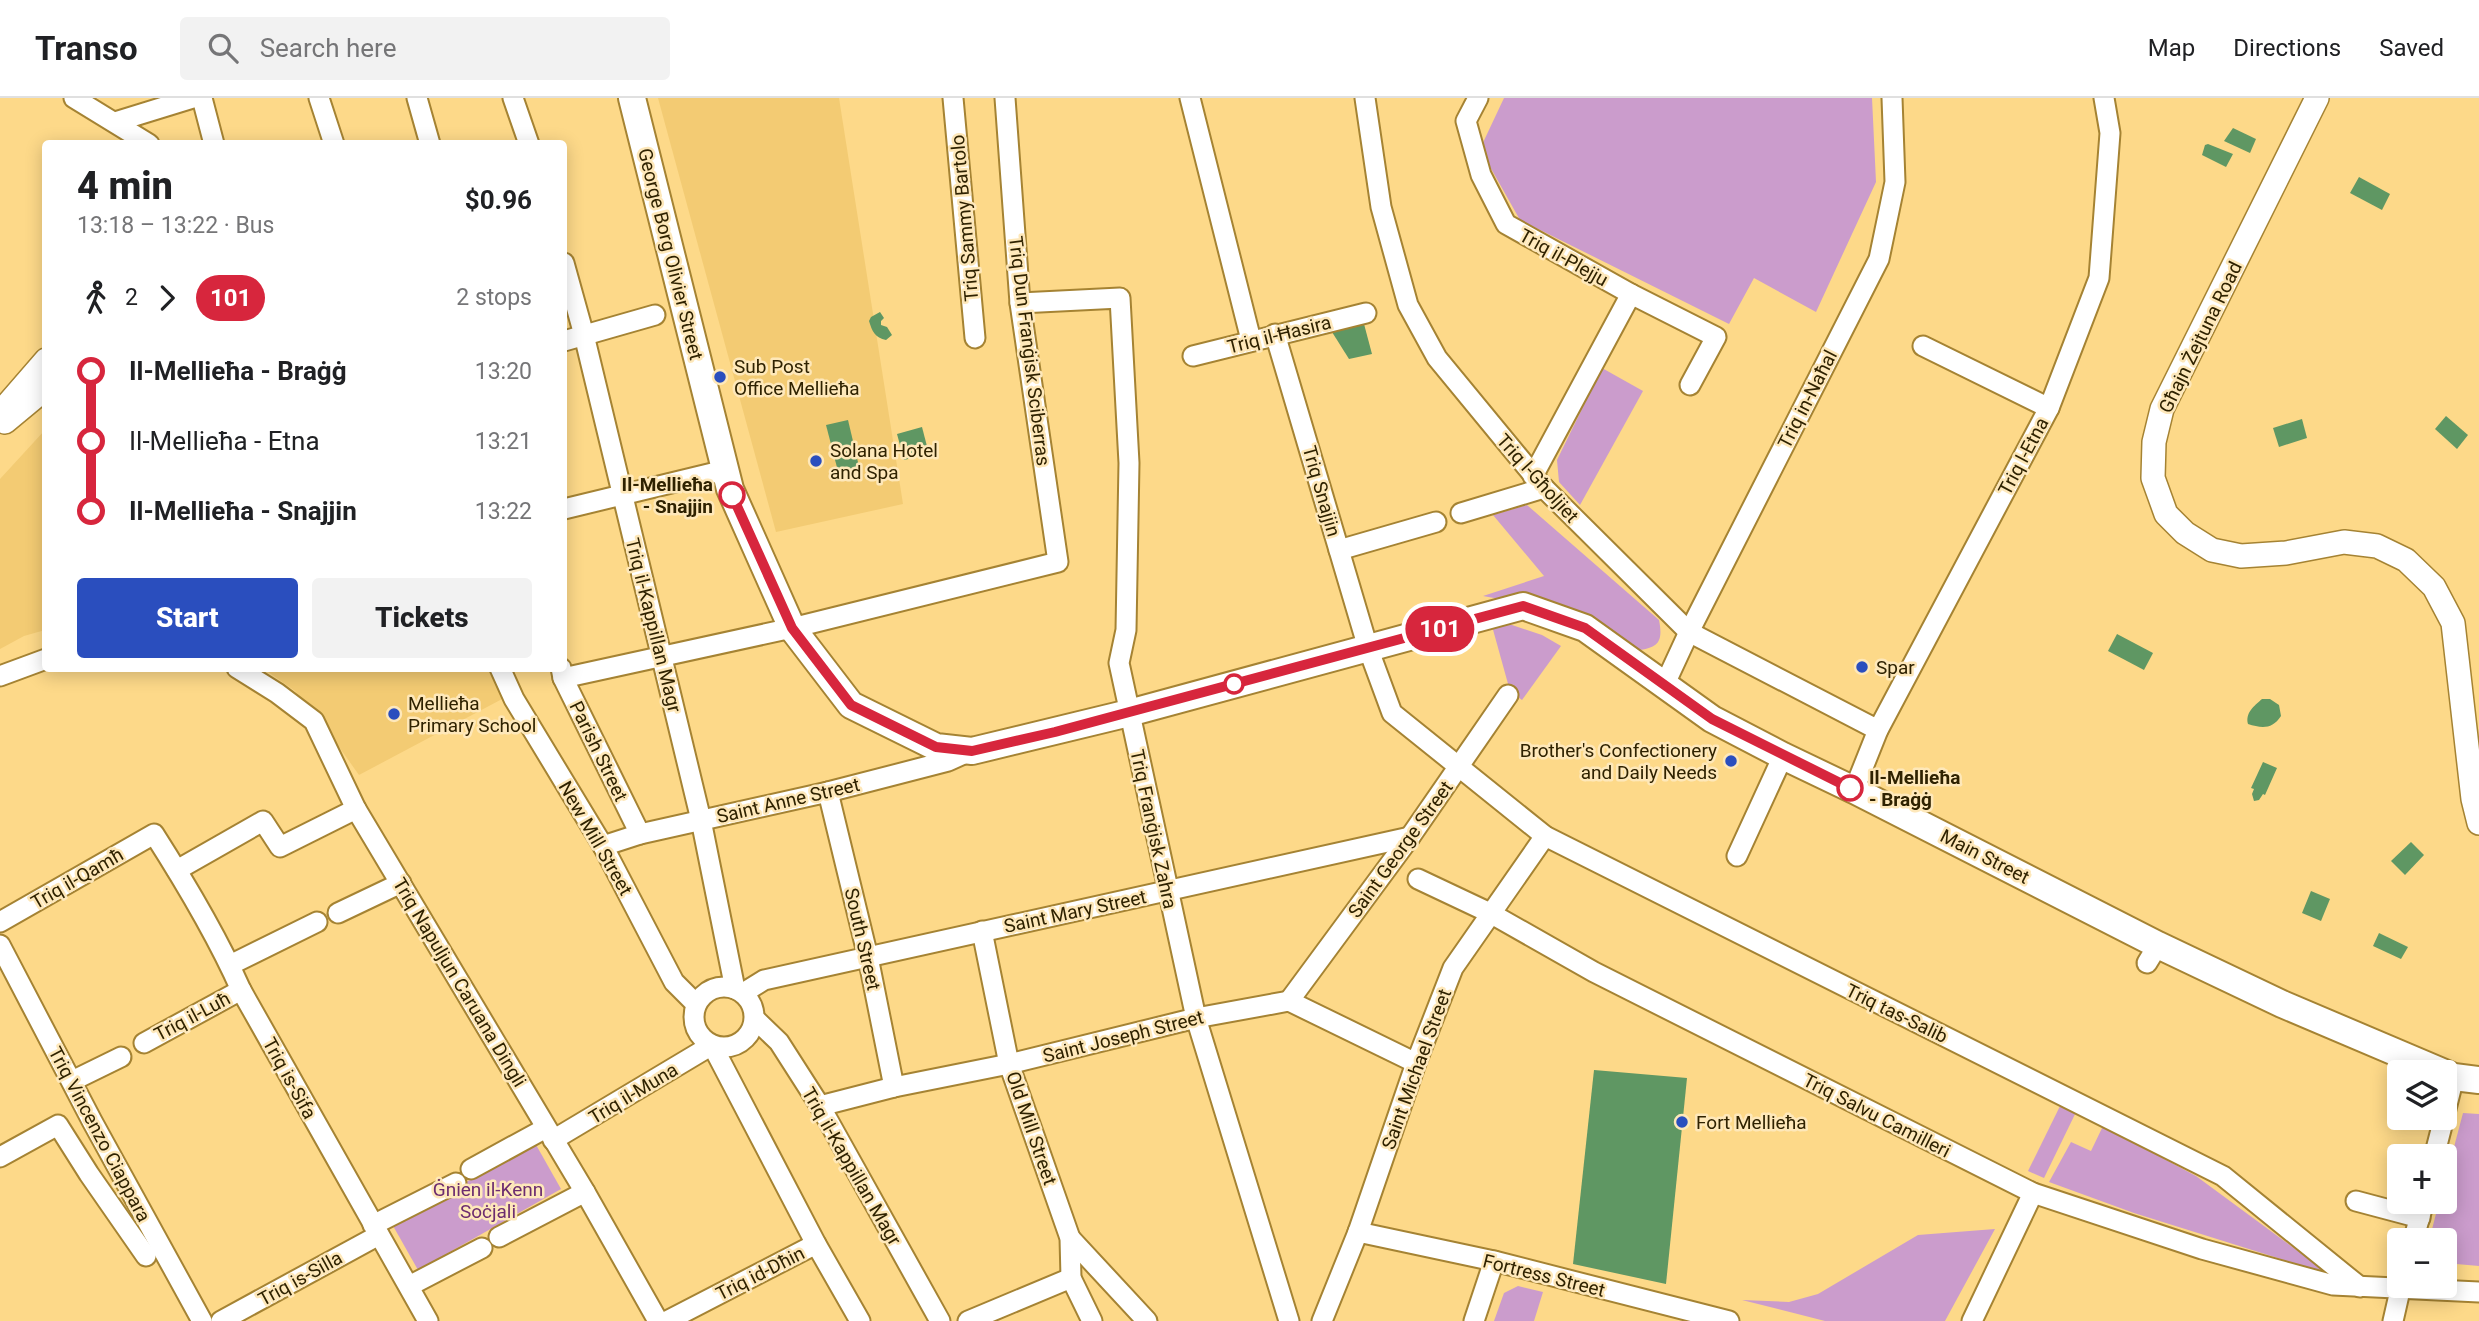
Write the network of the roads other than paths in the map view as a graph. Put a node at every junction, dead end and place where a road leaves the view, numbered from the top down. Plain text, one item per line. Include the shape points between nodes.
1 (74, 98) edge
2 (192, 98) edge
3 (202, 98) edge
4 (319, 98) edge
5 (417, 98) edge
6 (513, 98) edge
7 (632, 98) edge
8 (953, 98) edge
9 (1005, 98) edge
10 (1190, 98) edge
11 (1366, 98) edge
12 (1478, 98) edge
13 (1892, 98) edge
14 (2104, 98) edge
15 (2317, 98) edge
16 (103, 111) edge
17 (122, 140) edge
18 (143, 140) edge
19 (213, 140) edge
20 (333, 140) edge
21 (429, 140) edge
22 (527, 140) edge
23 (567, 274) edge
24 (1631, 295) junction
25 (1020, 303) junction
26 (1366, 313) dead end
27 (655, 315) dead end
28 (1275, 334) junction
29 (584, 335) junction
30 (975, 338) dead end
31 (567, 340) edge
32 (1251, 340) junction
33 (1923, 346) dead end
34 (1193, 356) dead end
35 (42, 365) edge
36 (1690, 385) dead end
37 (42, 392) edge
38 (2049, 408) junction
39 (0, 413) edge
40 (0, 426) edge
41 (725, 470) junction
42 (1539, 482) junction
43 (622, 495) junction
44 (567, 508) edge
45 (1461, 513) dead end
46 (1436, 522) dead end
47 (1339, 550) junction
48 (792, 628) junction
49 (1689, 632) junction
50 (1368, 648) junction
51 (662, 658) junction
52 (42, 660) edge
53 (243, 672) edge
54 (502, 672) edge
55 (562, 673) edge
56 (0, 676) edge
57 (1664, 686) junction
58 (1508, 695) dead end
59 (1129, 713) junction
60 (1878, 730) junction
61 (972, 751) junction
62 (1783, 756) junction
63 (1460, 766) junction
64 (1854, 790) junction
65 (828, 792) junction
66 (356, 809) junction
67 (701, 820) junction
68 (2479, 823) edge
69 (154, 834) joint
70 (640, 834) junction
71 (1545, 836) junction
72 (1410, 837) junction
73 (603, 846) junction
74 (1737, 856) dead end
75 (177, 870) junction
76 (1418, 879) dead end
77 (401, 883) junction
78 (1167, 891) junction
79 (338, 913) dead end
80 (1490, 913) junction
81 (0, 922) edge
82 (317, 922) dead end
83 (982, 931) junction
84 (0, 945) edge
85 (868, 957) junction
86 (230, 965) junction
87 (241, 990) junction
88 (739, 991) junction
89 (1289, 1000) junction
90 (696, 1004) junction
91 (1196, 1018) junction
92 (755, 1019) junction
93 (144, 1043) dead end
94 (712, 1045) junction
95 (121, 1057) dead end
96 (1416, 1063) junction
97 (1010, 1064) junction
98 (2466, 1078) edge
99 (72, 1081) junction
100 (894, 1087) junction
101 (2457, 1094) edge
102 (820, 1106) junction
103 (549, 1134) junction
104 (0, 1157) edge
105 (471, 1169) dead end
106 (456, 1183) dead end
107 (585, 1192) junction
108 (2033, 1193) junction
109 (2356, 1201) dead end
110 (2387, 1205) edge
111 (376, 1230) junction
112 (1358, 1232) junction
113 (499, 1237) dead end
114 (1070, 1238) junction
115 (816, 1244) junction
116 (482, 1248) dead end
117 (146, 1256) dead end
118 (1494, 1261) junction
119 (1071, 1278) junction
120 (409, 1286) junction
121 (2360, 1287) junction
122 (2387, 1287) edge
123 (2457, 1291) edge
124 (2479, 1292) edge
125 (2398, 1298) edge
126 (202, 1321) edge
127 (221, 1321) edge
128 (428, 1321) edge
129 (658, 1321) edge
130 (667, 1321) edge
131 (860, 1321) edge
132 (940, 1321) edge
133 (968, 1321) edge
134 (1092, 1321) edge
135 (1147, 1321) edge
136 (1289, 1321) edge
137 (1322, 1321) edge
138 (1474, 1321) edge
139 (1729, 1321) edge
140 (1972, 1321) edge
141 (2393, 1321) edge

1 - 16 street
2 - 16 street
3 - 19 street
4 - 20 street
5 - 21 street
6 - 22 street
7 - 41 main road, George Borg Olivier Street
8 - 30 street, Triq Sammy Bartolo
9 - 25 street, Triq Dun Franġisk Sciberras
10 - 32 street
11 - 42 street, Triq l-Għoljiet via 1381,207 1408,305 1437,358
12 - 24 street, Triq il-Plejju via 1466,121 1480,175 1506,224
13 - 49 street, Triq in-Naħal via 1895,182 1879,259
14 - 38 street, Triq l-Etna via 2110,133 2099,278
15 - 68 street, Għajn Żejtuna Road via 2162,409 2154,442 2153,478 2166,514 2185,533 2213,550 2241,556 2344,542 2377,546 2406,560 2434,587 2453,624
16 - 17 street
16 - 18 street
23 - 29 street, Triq il-Kappillan Magr
24 - 36 street, Triq il-Plejju via 1716,337
24 - 42 street, Triq il-Plejju
25 - 48 street, Triq Dun Franġisk Sciberras via 1058,562
25 - 59 street, Triq Franġisk Zahra via 1120,298 1129,463 1126,630 1119,663
26 - 28 street, Triq il-Ħasira
27 - 29 street
28 - 32 street, Triq il-Ħasira
28 - 47 street, Triq Snajjin
29 - 31 street
29 - 43 street, Triq il-Kappillan Magr
32 - 34 street, Triq il-Ħasira
33 - 38 street
35 - 39 street
37 - 40 street
38 - 60 street, Triq l-Etna
41 - 43 street
41 - 48 main road, George Borg Olivier Street
42 - 45 street
42 - 49 street, Triq l-Għoljiet
43 - 44 street
43 - 51 street, Triq il-Kappillan Magr
46 - 47 street
47 - 50 street, Triq Snajjin
48 - 51 street
48 - 61 main road, George Borg Olivier Street via 851,705 936,747
49 - 57 street, Triq in-Naħal
49 - 60 street, Triq l-Għoljiet
50 - 57 main road, Main Street via 1523,606 1585,628
50 - 59 main road, Main Street
50 - 63 street, Triq tas-Salib via 1392,713
51 - 55 street
51 - 67 street, Triq il-Kappillan Magr
52 - 56 street
53 - 66 street, Triq Napuljun Caruana Dingli via 314,721
54 - 73 street, New Mill Street
55 - 70 street, Parish Street
57 - 62 main road, Main Street via 1712,719
58 - 63 street, Saint George Street
59 - 61 main road, Main Street
59 - 78 street, Triq Franġisk Zahra
60 - 64 street, Triq l-Etna
61 - 65 street, Saint Anne Street
62 - 64 main road, Main Street
62 - 74 street
63 - 71 street, Triq tas-Salib
63 - 72 street, Saint George Street
64 - 98 main road, Main Street via 2153,954
65 - 67 street, Saint Anne Street
65 - 85 street, South Street
66 - 75 street via 280,847 263,821
66 - 77 street, Triq Napuljun Caruana Dingli
67 - 70 street, Saint Anne Street
67 - 88 street, Triq il-Kappillan Magr
69 - 75 street, Triq is-Sifa
69 - 81 street, Triq il-Qamħ
70 - 73 street, Saint Anne Street
71 - 80 street, Saint Michael Street
71 - 121 street, Triq tas-Salib via 2223,1177
72 - 78 street, Saint Mary Street
72 - 89 street, Saint George Street
73 - 90 street, New Mill Street via 674,982
75 - 86 street, Triq is-Sifa
76 - 80 street, Triq Salvu Camilleri
77 - 79 street
77 - 103 street, Triq Napuljun Caruana Dingli
78 - 83 street, Saint Mary Street
78 - 91 street, Triq Franġisk Zahra
80 - 96 street, Saint Michael Street via 1453,968
80 - 108 street, Triq Salvu Camilleri via 1594,972
82 - 86 street, Triq il-Luħ
83 - 85 street, Saint Mary Street
83 - 97 street, Old Mill Street
84 - 99 street, Triq Vincenzo Ciappara
85 - 88 street, Saint Mary Street via 764,980
85 - 100 street, South Street
86 - 87 street, Triq is-Sifa
87 - 93 street, Triq il-Luħ
87 - 111 street, Triq is-Sifa
88 - 90 street via 727,987 709,991
88 - 92 street via 754,1009
89 - 91 street, Saint Joseph Street
89 - 96 street
90 - 94 street via 694,1023
91 - 97 street, Saint Joseph Street
91 - 136 street, Triq Franġisk Zahra
92 - 94 street via 740,1043 722,1048
92 - 102 street, Triq il-Kappillan Magr via 779,1042
94 - 103 street, Triq il-Muna
94 - 115 street
95 - 99 street
96 - 112 street, Saint Michael Street
97 - 100 street, Saint Joseph Street
97 - 114 street, Old Mill Street
98 - 101 street
99 - 126 street, Triq Vincenzo Ciappara
100 - 102 street, Saint Joseph Street
102 - 132 street, Triq il-Kappillan Magr
103 - 105 street, Triq il-Muna
103 - 107 street, Triq Napuljun Caruana Dingli
104 - 117 street via 58,1125
106 - 111 street, Triq is-Silla
107 - 113 street
107 - 129 street, Triq Napuljun Caruana Dingli
108 - 121 street, Triq Salvu Camilleri via 2202,1249 2333,1285
108 - 140 street
109 - 110 street
111 - 120 street, Triq is-Sifa
111 - 127 street, Triq is-Silla
112 - 118 street, Fortress Street
112 - 137 street, Saint Michael Street
114 - 119 street, Old Mill Street
114 - 135 street
115 - 130 street, Triq id-Dħin
115 - 131 street
116 - 120 street
118 - 138 street
118 - 139 street, Fortress Street
119 - 133 street
119 - 134 street, Old Mill Street
120 - 128 street, Triq is-Sifa
121 - 122 street
123 - 124 street
125 - 141 street

